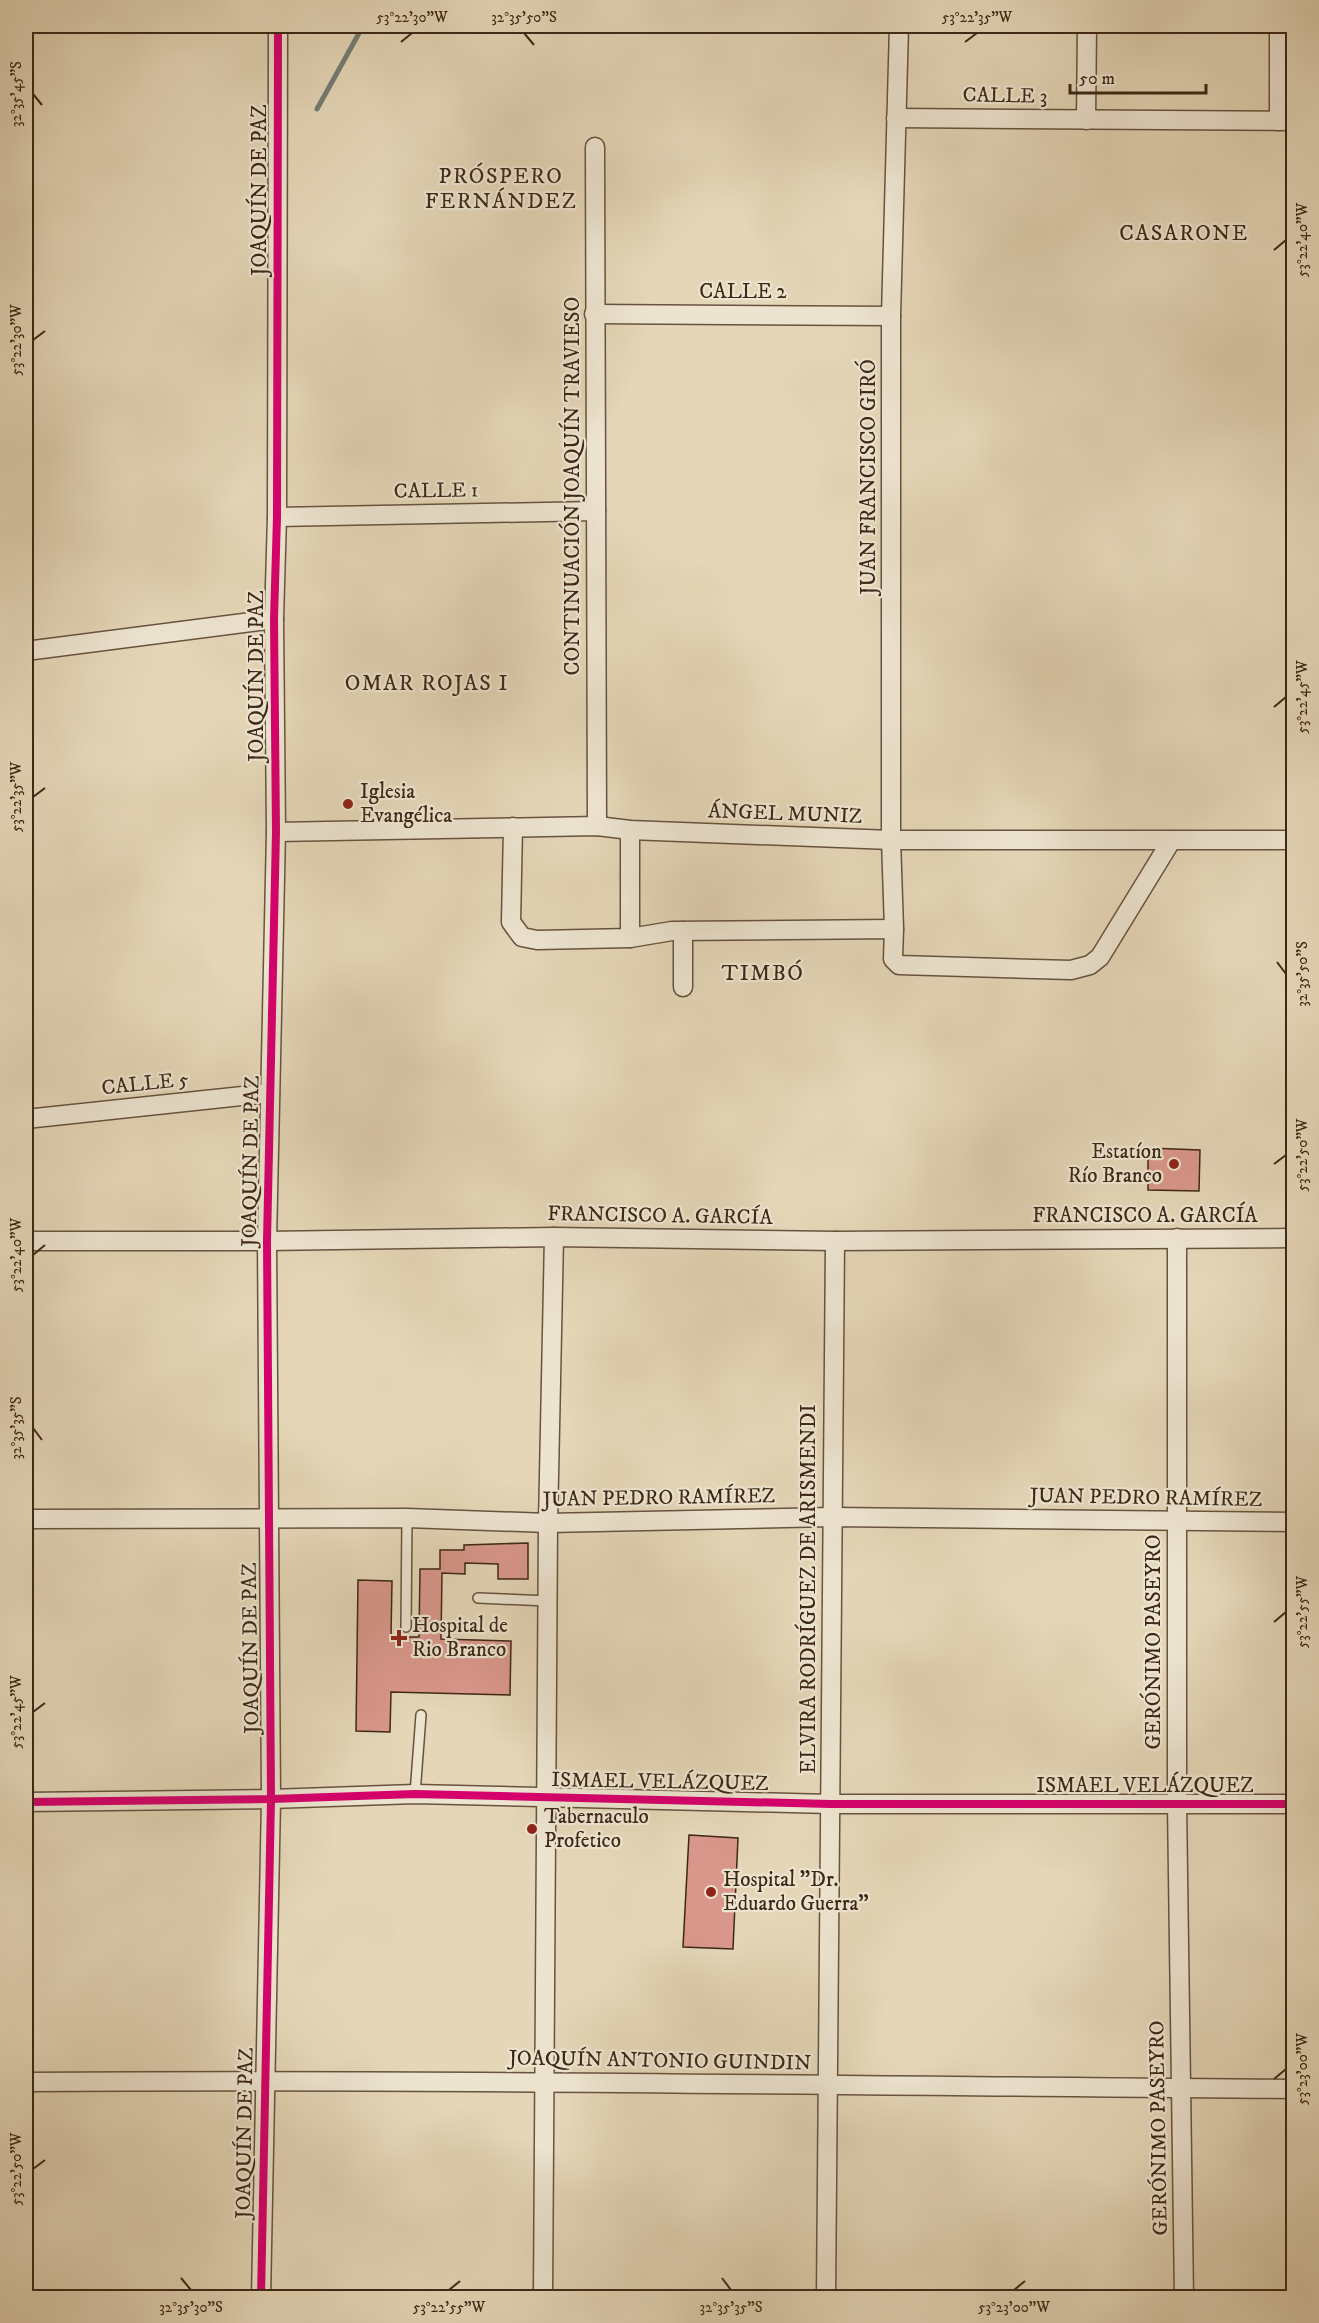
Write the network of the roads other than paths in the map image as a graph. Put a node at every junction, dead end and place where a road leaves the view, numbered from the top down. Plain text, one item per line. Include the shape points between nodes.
1 (278, 26) edge
2 (899, 26) edge
3 (1087, 26) edge
4 (1279, 26) edge
5 (896, 117) junction
6 (1086, 120) junction
7 (1286, 121) edge
8 (595, 147) dead end
9 (594, 314) junction
10 (891, 316) junction
11 (596, 511) junction
12 (277, 517) junction
13 (274, 619) junction
14 (26, 651) edge
15 (597, 826) junction
16 (513, 828) junction
17 (630, 830) junction
18 (276, 831) junction
19 (891, 840) junction
20 (1293, 840) edge
21 (1172, 841) junction
22 (894, 929) junction
23 (683, 931) junction
24 (630, 938) junction
25 (683, 987) dead end
26 (270, 1093) junction
27 (26, 1119) edge
28 (554, 1237) junction
29 (1177, 1238) junction
30 (1293, 1238) edge
31 (26, 1241) edge
32 (267, 1241) junction
33 (835, 1241) junction
34 (831, 1517) junction
35 (407, 1518) junction
36 (26, 1519) edge
37 (267, 1519) junction
38 (1177, 1521) junction
39 (1293, 1522) edge
40 (548, 1523) junction
41 (478, 1598) dead end
42 (548, 1601) junction
43 (406, 1627) dead end
44 (421, 1715) dead end
45 (415, 1794) junction
46 (547, 1798) junction
47 (270, 1799) junction
48 (26, 1802) edge
49 (1176, 1803) junction
50 (830, 1804) junction
51 (1293, 1804) edge
52 (264, 2080) junction
53 (544, 2080) junction
54 (26, 2082) edge
55 (828, 2087) junction
56 (1182, 2088) junction
57 (1293, 2089) edge
58 (261, 2298) edge
59 (543, 2298) edge
60 (826, 2298) edge
61 (1184, 2298) edge

1 - 12 street, JOAQUÍN DE PAZ
2 - 5 street, JUAN FRANCISCO GIRÓ
3 - 6 street
4 - 7 street
5 - 6 street, CALLE 3
5 - 10 street, JUAN FRANCISCO GIRÓ
6 - 7 street, CALLE 3
8 - 9 street, CONTINUACIÓN JOAQUÍN TRAVIESO
9 - 10 street, CALLE 2
9 - 11 street, CONTINUACIÓN JOAQUÍN TRAVIESO
10 - 19 street, JUAN FRANCISCO GIRÓ
11 - 12 street, CALLE 1
11 - 15 street, CONTINUACIÓN JOAQUÍN TRAVIESO
12 - 13 street, JOAQUÍN DE PAZ
13 - 14 street
13 - 18 street, JOAQUÍN DE PAZ
15 - 16 street, ÁNGEL MUNIZ
15 - 17 street, ÁNGEL MUNIZ
16 - 18 street, ÁNGEL MUNIZ
16 - 24 street via 511,922 522,936 537,940
17 - 19 street, ÁNGEL MUNIZ
17 - 24 street
18 - 26 street, JOAQUÍN DE PAZ
19 - 21 street, ÁNGEL MUNIZ
19 - 22 street, JUAN FRANCISCO GIRÓ
20 - 21 street, ÁNGEL MUNIZ
21 - 22 street, JUAN FRANCISCO GIRÓ via 1100,957 1090,965 1071,970 898,965 893,959
22 - 23 street
23 - 24 street
23 - 25 street
26 - 27 street, CALLE 5
26 - 32 street, JOAQUÍN DE PAZ
28 - 32 street, FRANCISCO A. GARCÍA
28 - 33 street, FRANCISCO A. GARCÍA
28 - 40 street
29 - 30 street, FRANCISCO A. GARCÍA
29 - 33 street, FRANCISCO A. GARCÍA
29 - 38 street, GERÓNIMO PASEYRO
31 - 32 street, FRANCISCO A. GARCÍA
32 - 37 street, JOAQUÍN DE PAZ
33 - 34 street, ELVIRA RODRÍGUEZ DE ARISMENDI
34 - 38 street, JUAN PEDRO RAMÍREZ
34 - 40 street, JUAN PEDRO RAMÍREZ
34 - 50 street, ELVIRA RODRÍGUEZ DE ARISMENDI
35 - 37 street, JUAN PEDRO RAMÍREZ
35 - 40 street, JUAN PEDRO RAMÍREZ
35 - 43 lane
36 - 37 street, JUAN PEDRO RAMÍREZ
37 - 47 street, JOAQUÍN DE PAZ
38 - 39 street, JUAN PEDRO RAMÍREZ
38 - 49 street, GERÓNIMO PASEYRO
40 - 42 street
41 - 42 lane
42 - 46 street
44 - 45 lane
45 - 46 street, ISMAEL VELÁZQUEZ
45 - 47 street, ISMAEL VELÁZQUEZ
46 - 50 street, ISMAEL VELÁZQUEZ
46 - 53 street
47 - 48 street, ISMAEL VELÁZQUEZ
47 - 52 street, JOAQUÍN DE PAZ
49 - 50 street, ISMAEL VELÁZQUEZ
49 - 51 street, ISMAEL VELÁZQUEZ
49 - 56 street, GERÓNIMO PASEYRO
50 - 55 street, ELVIRA RODRÍGUEZ DE ARISMENDI
52 - 53 street, JOAQUÍN ANTONIO GUINDIN
52 - 54 street, JOAQUÍN ANTONIO GUINDIN
52 - 58 street, JOAQUÍN DE PAZ
53 - 55 street, JOAQUÍN ANTONIO GUINDIN
53 - 59 street
55 - 56 street, JOAQUÍN ANTONIO GUINDIN
55 - 60 street, ELVIRA RODRÍGUEZ DE ARISMENDI
56 - 57 street, JOAQUÍN ANTONIO GUINDIN
56 - 61 street, GERÓNIMO PASEYRO

